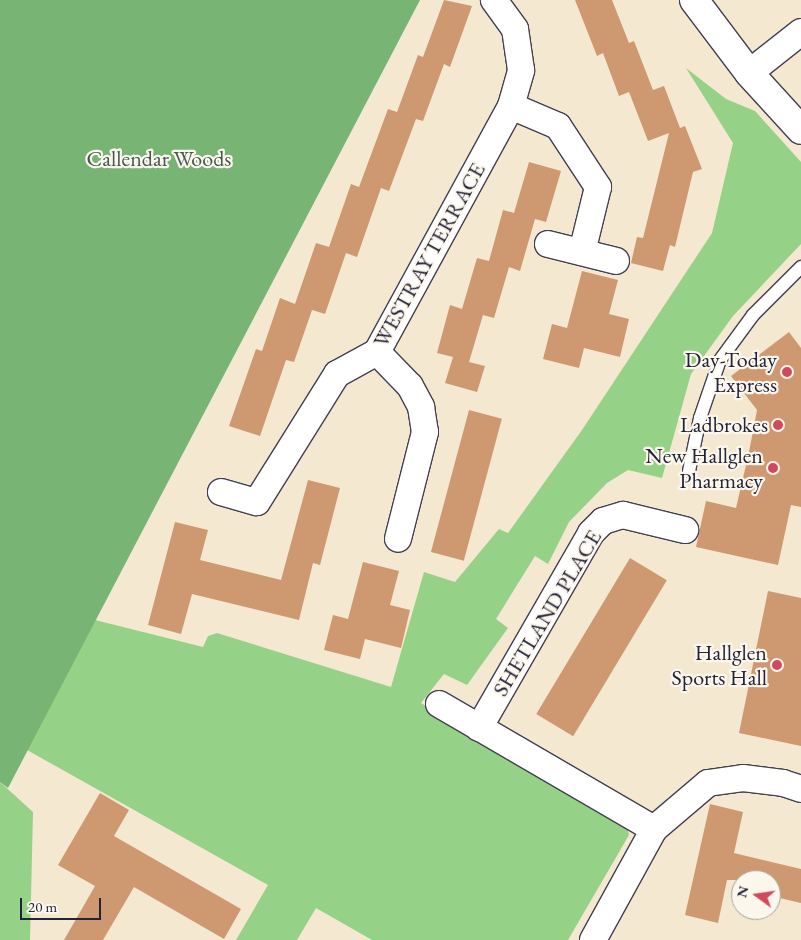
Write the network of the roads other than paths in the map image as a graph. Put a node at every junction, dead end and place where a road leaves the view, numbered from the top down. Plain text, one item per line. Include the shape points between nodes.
1 (494, 0) edge
2 (694, 0) edge
3 (801, 32) edge
4 (749, 72) junction
5 (512, 106) junction
6 (801, 130) edge
7 (548, 244) dead end
8 (582, 252) junction
9 (616, 261) dead end
10 (798, 276) edge
11 (377, 352) junction
12 (689, 471) dead end
13 (220, 492) dead end
14 (685, 530) dead end
15 (398, 539) dead end
16 (439, 704) dead end
17 (479, 728) junction
18 (801, 789) edge
19 (654, 829) junction
20 (593, 940) edge

1 - 5 street, WESTRAY TERRACE via 515,29 521,70
2 - 4 street
3 - 4 street
4 - 6 street
5 - 8 street via 558,126 598,187
5 - 11 street, WESTRAY TERRACE
7 - 8 street
8 - 9 street
10 - 12 lane via 753,315 720,360 700,418
11 - 13 street, WESTRAY TERRACE via 337,374 257,502
11 - 15 street via 410,386 421,407 425,432
14 - 17 street, SHETLAND PLACE via 623,515 603,521 591,533
16 - 17 street
17 - 19 street
18 - 19 street via 783,783 743,778 708,783
19 - 20 street

